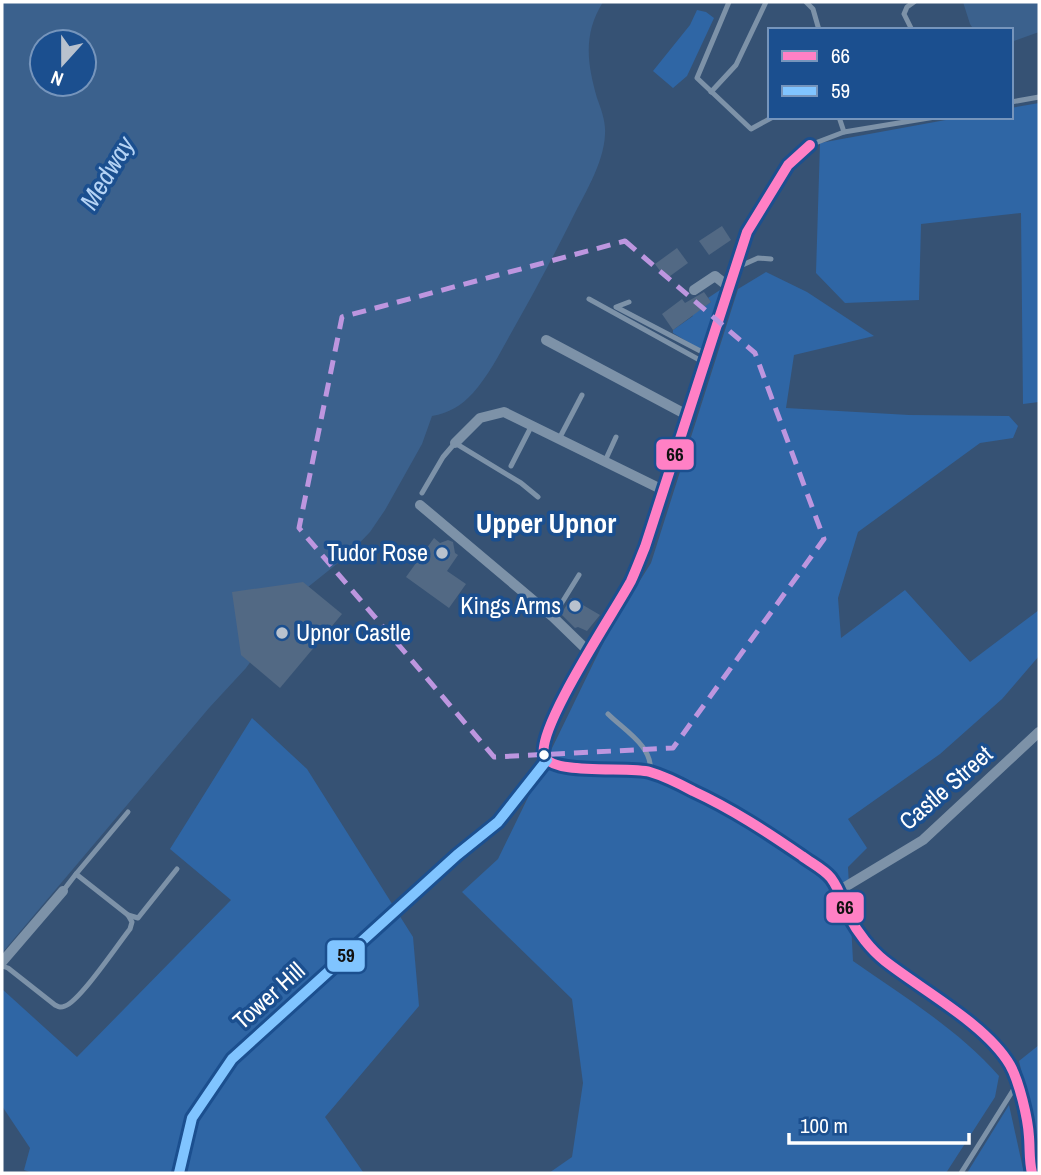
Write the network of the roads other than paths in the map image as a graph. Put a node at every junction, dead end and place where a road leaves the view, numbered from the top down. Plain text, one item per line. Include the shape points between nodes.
1 (729, 2) edge
2 (766, 2) edge
3 (806, 2) edge
4 (914, 2) edge
5 (818, 28) edge
6 (911, 28) edge
7 (711, 92) junction
8 (1039, 97) edge
9 (1013, 102) edge
10 (769, 119) edge
11 (840, 119) edge
12 (922, 119) edge
13 (844, 132) junction
14 (810, 145) joint
15 (771, 259) dead end
16 (737, 267) junction
17 (730, 288) junction
18 (694, 290) dead end
19 (589, 299) dead end
20 (629, 302) dead end
21 (546, 340) dead end
22 (706, 359) junction
23 (582, 396) dead end
24 (687, 415) junction
25 (532, 425) junction
26 (616, 437) dead end
27 (559, 439) junction
28 (455, 443) junction
29 (605, 461) junction
30 (511, 466) dead end
31 (665, 491) junction
32 (422, 493) dead end
33 (537, 497) dead end
34 (420, 505) dead end
35 (579, 575) dead end
36 (553, 617) junction
37 (588, 650) junction
38 (608, 714) dead end
39 (1039, 732) edge
40 (547, 760) junction
41 (650, 772) junction
42 (128, 812) dead end
43 (177, 869) dead end
44 (76, 874) junction
45 (840, 890) junction
46 (63, 891) joint
47 (128, 915) junction
48 (2, 964) edge
49 (1017, 1084) junction
50 (179, 1173) edge
51 (961, 1173) edge
52 (1032, 1173) edge

1 - 7 lane via 696,76
2 - 7 lane via 736,65
3 - 5 lane
4 - 6 lane via 904,15
7 - 10 lane via 751,129
8 - 9 lane
11 - 13 lane
12 - 13 lane
13 - 14 lane
14 - 16 street via 788,164 754,219
15 - 16 lane via 758,258
16 - 17 street
17 - 18 street via 715,276
17 - 22 street
19 - 22 lane
20 - 22 lane via 616,307
21 - 24 street
22 - 24 street
23 - 27 lane
24 - 31 street
25 - 27 street
25 - 28 street via 504,412 480,418
25 - 30 lane
26 - 29 lane
27 - 29 street
28 - 32 lane
28 - 33 lane
29 - 31 street
31 - 37 street via 631,581
34 - 36 street
35 - 36 lane
36 - 37 street
37 - 40 street via 546,736
38 - 41 lane via 646,750 652,762
39 - 45 street, Castle Street via 923,840
40 - 41 street via 576,769
40 - 50 street, Tower Hill via 498,822 232,1059 192,1118
41 - 45 street via 753,822 828,875
42 - 44 lane
43 - 47 lane via 138,918
44 - 46 lane
44 - 47 lane
45 - 49 street via 849,917 883,960 997,1048
46 - 48 street
47 - 48 lane via 130,929 68,1006 55,1005
49 - 51 lane
49 - 52 street via 1029,1134

